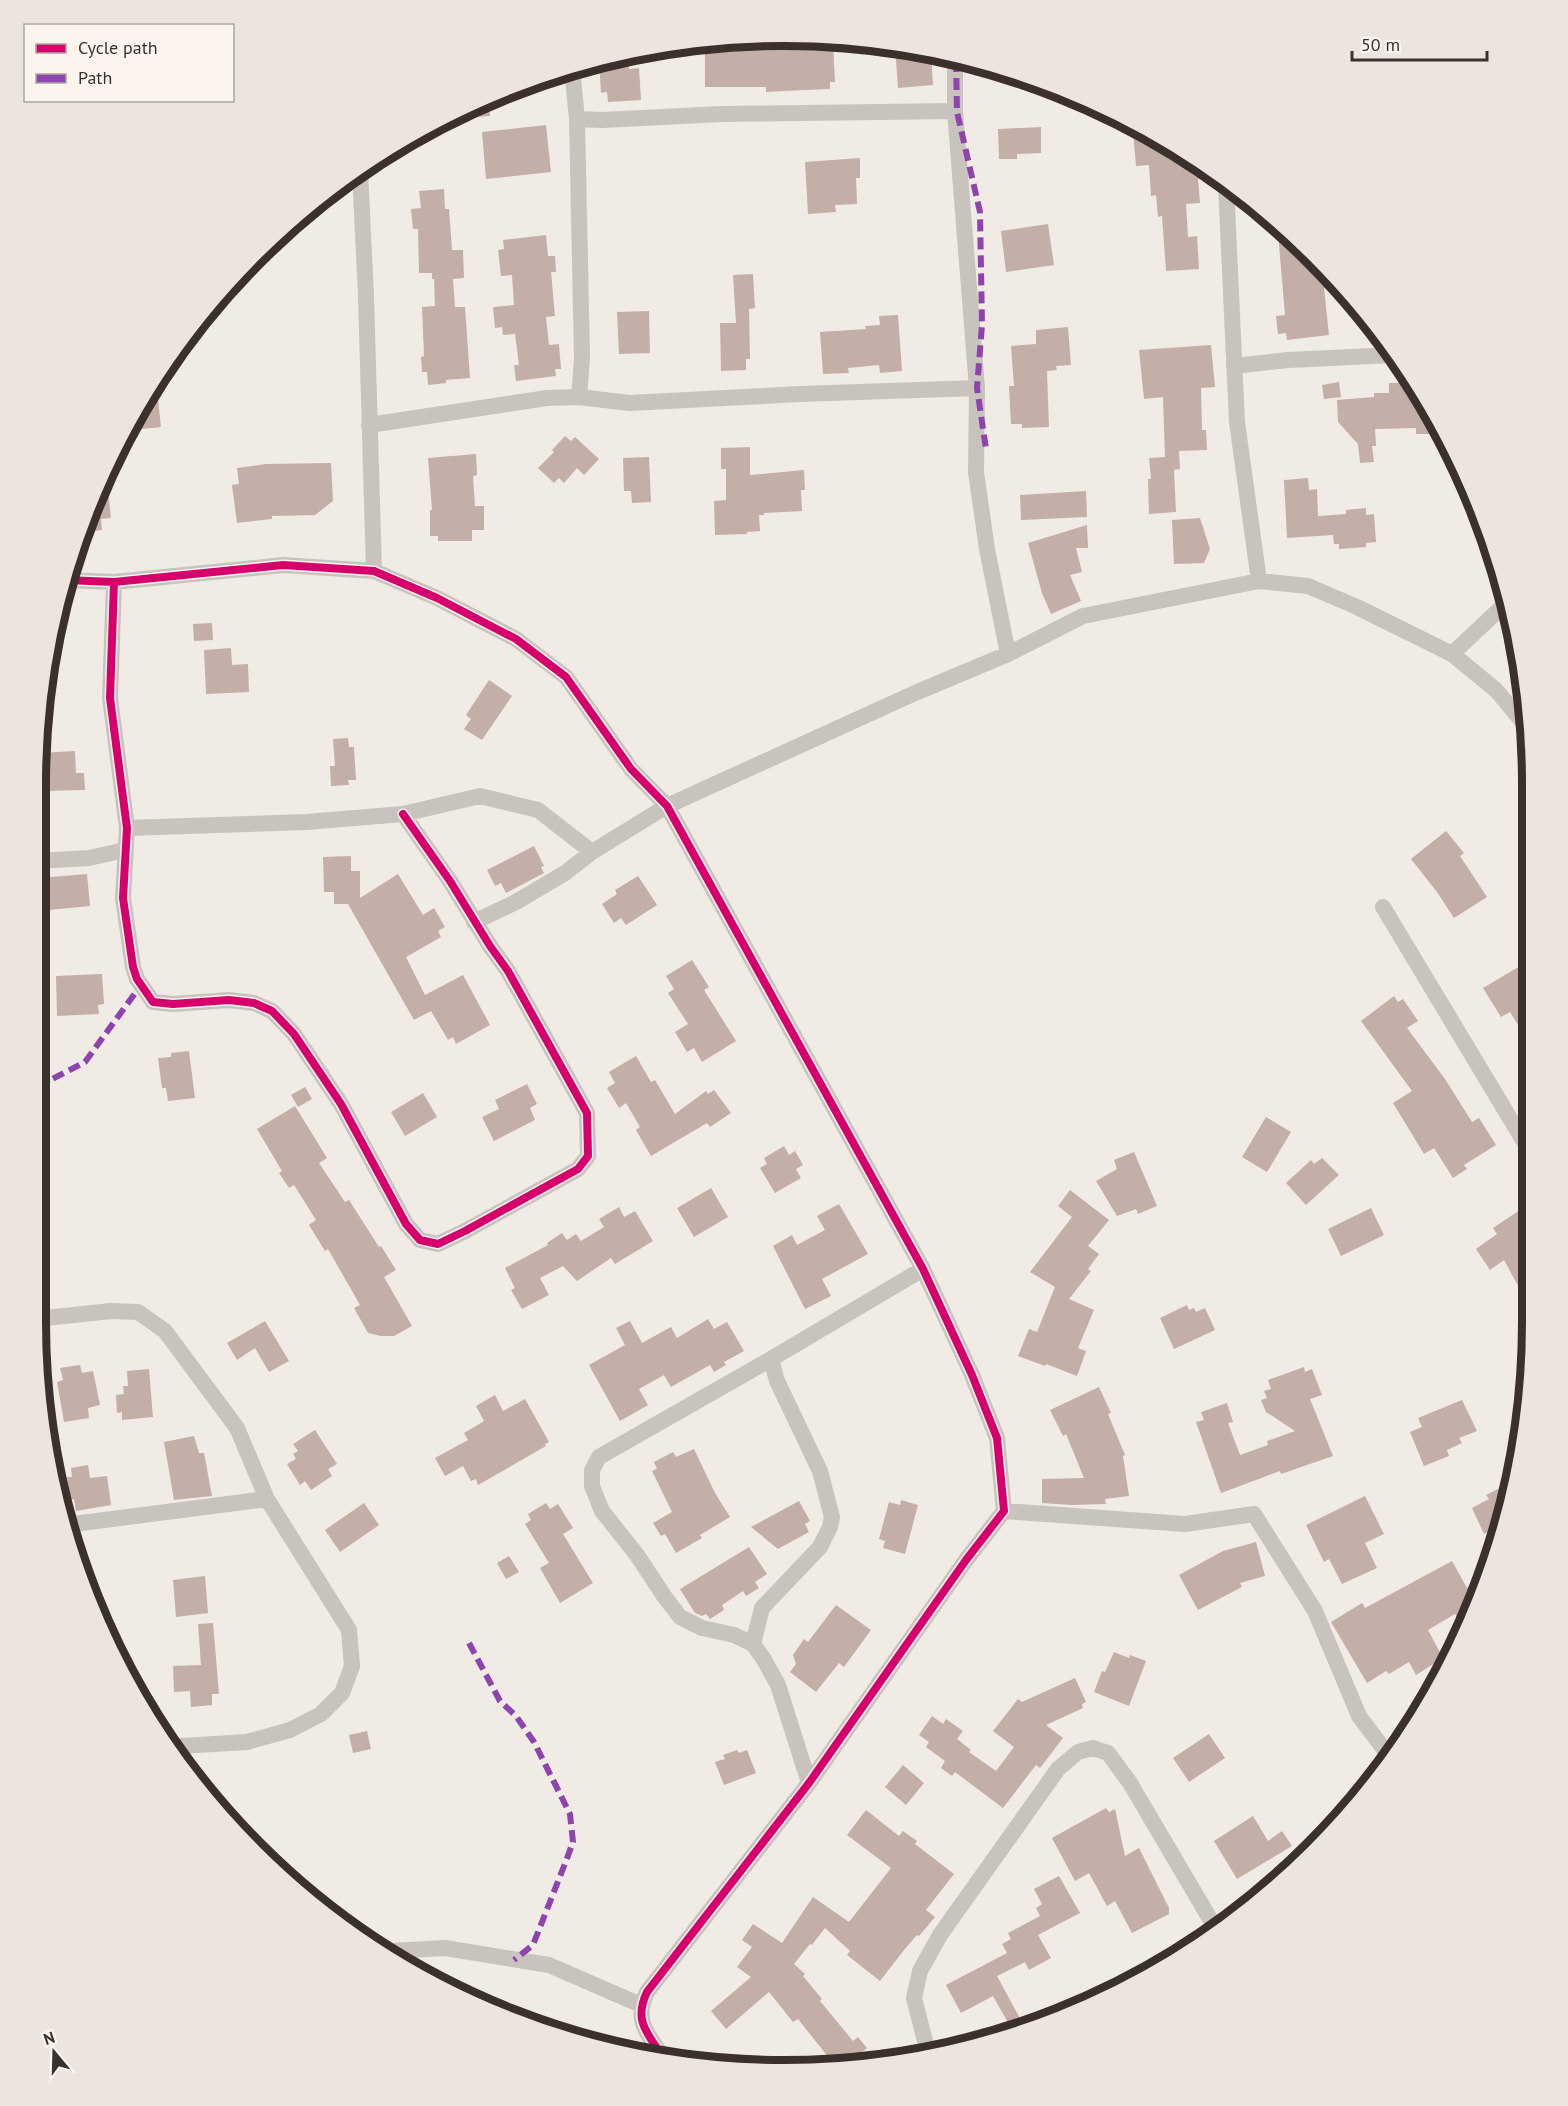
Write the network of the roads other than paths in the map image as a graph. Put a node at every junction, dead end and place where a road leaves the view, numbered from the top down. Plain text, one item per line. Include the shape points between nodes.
1 (954, 67) edge
2 (573, 78) edge
3 (955, 111) junction
4 (577, 119) junction
5 (360, 181) edge
6 (1226, 194) edge
7 (1384, 355) edge
8 (1234, 366) junction
9 (977, 388) junction
10 (579, 397) junction
11 (369, 425) junction
12 (374, 571) junction
13 (76, 580) edge
14 (1259, 581) junction
15 (114, 582) junction
16 (1500, 609) edge
17 (1008, 654) junction
18 (1452, 654) junction
19 (1518, 716) edge
20 (667, 806) junction
21 (403, 814) junction
22 (127, 828) junction
23 (125, 850) junction
24 (592, 852) junction
25 (46, 860) edge
26 (1383, 907) dead end
27 (474, 922) junction
28 (1522, 1138) edge
29 (923, 1269) junction
30 (46, 1318) edge
31 (771, 1359) junction
32 (267, 1500) junction
33 (1004, 1511) junction
34 (75, 1524) edge
35 (753, 1644) junction
36 (181, 1746) edge
37 (1384, 1750) edge
38 (809, 1783) junction
39 (1212, 1922) edge
40 (399, 1951) edge
41 (641, 2005) junction
42 (926, 2045) edge
43 (657, 2048) edge

1 - 3 street
2 - 4 street
3 - 4 street
3 - 9 street
4 - 10 street via 582,358
5 - 11 street
6 - 8 street
7 - 8 street
8 - 14 street via 1237,422
9 - 10 street via 629,403
9 - 17 street via 976,472
10 - 11 street via 548,398
11 - 12 street
12 - 15 street via 283,565
12 - 20 street via 516,639 566,677 631,769
13 - 15 street
14 - 17 street via 1083,616
14 - 18 street via 1308,586
15 - 22 street via 110,698
16 - 18 street
17 - 20 street
18 - 19 street via 1496,690
20 - 24 street
20 - 29 street
21 - 22 street via 307,822
21 - 24 street via 480,796 511,802 538,810
21 - 27 street
22 - 23 street
23 - 25 street via 89,858
23 - 27 street via 123,898 133,967 136,979 153,1002 229,1000 254,1003 272,1011 294,1034 341,1104 406,1224 420,1240 438,1244 578,1169 588,1156 586,1113 508,970
24 - 27 street via 565,873
26 - 28 street
29 - 31 street
29 - 33 street via 997,1438
30 - 32 street via 138,1312 165,1331 237,1428
31 - 35 street via 777,1381 820,1470 832,1517 820,1547 762,1608
31 - 35 street via 599,1457 592,1470 591,1486 602,1511 680,1617 702,1629 734,1635
32 - 34 street
32 - 36 street via 349,1630 349,1675 342,1693 321,1714 290,1730 247,1742
33 - 37 street via 1185,1524 1254,1514 1315,1611 1359,1716
33 - 38 street
35 - 38 street via 778,1686
38 - 41 street via 653,1983
39 - 42 street via 1130,1783 1108,1753 1093,1748 1078,1752 1058,1768 940,1935 920,1971 914,1998
40 - 41 street via 445,1948 549,1965
41 - 43 street via 646,2031

